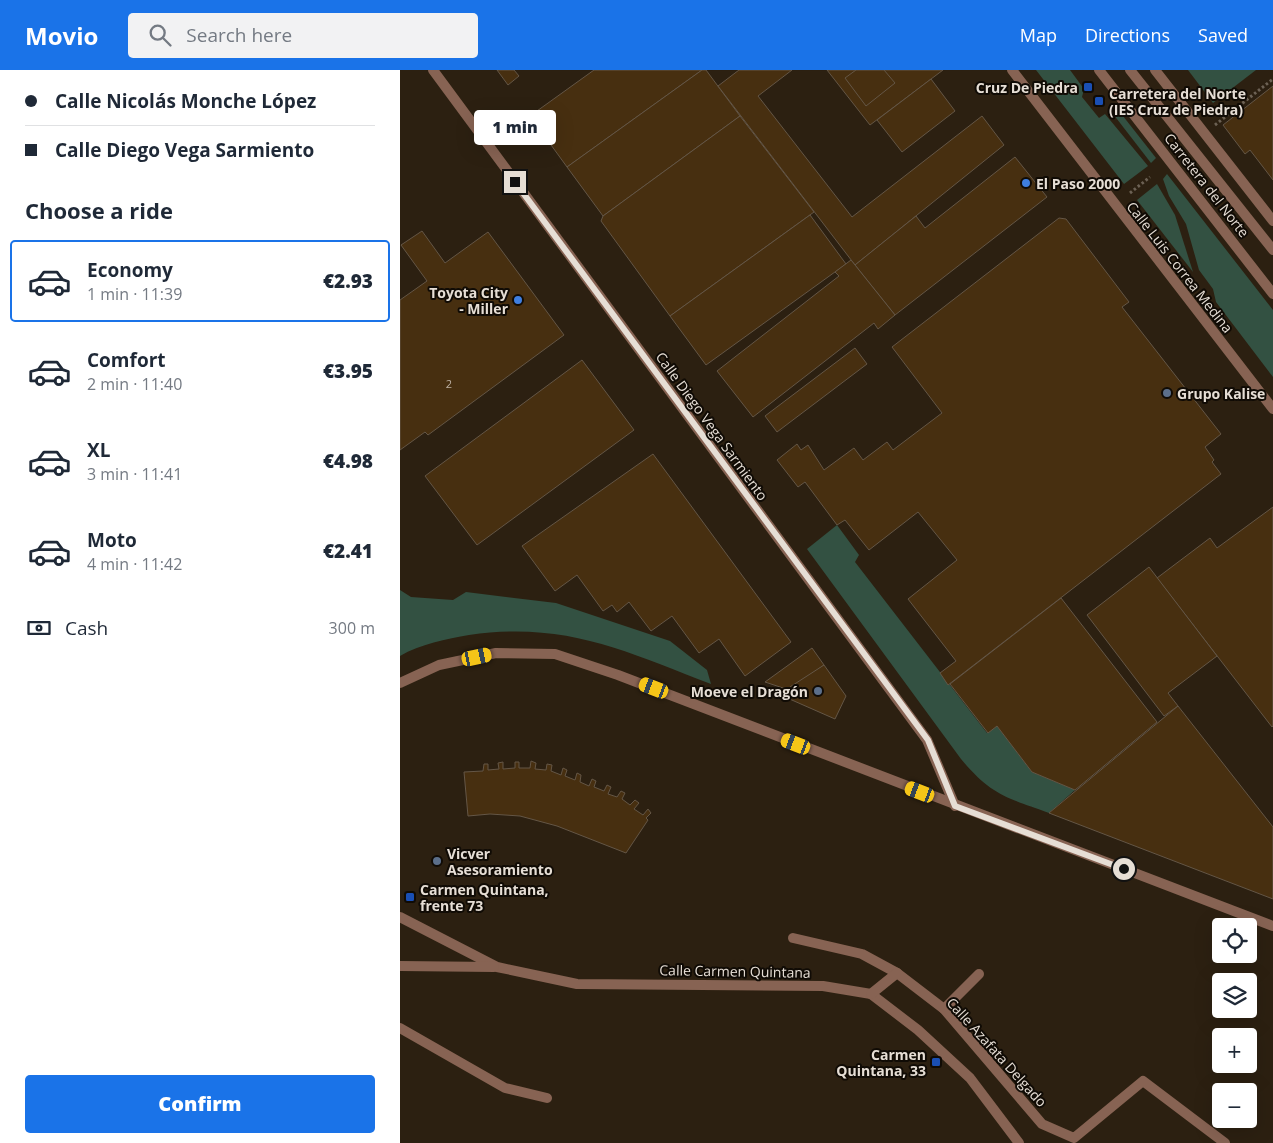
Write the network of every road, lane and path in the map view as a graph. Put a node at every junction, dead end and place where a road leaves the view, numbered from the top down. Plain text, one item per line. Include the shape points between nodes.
1 (433, 70) edge
2 (1012, 70) edge
3 (1099, 70) edge
4 (1130, 70) edge
5 (1155, 70) edge
6 (1273, 79) edge
7 (1205, 133) junction
8 (1150, 177) dead end
9 (1130, 193) dead end
10 (1273, 221) edge
11 (1273, 250) edge
12 (1273, 294) edge
13 (1273, 409) edge
14 (400, 683) edge
15 (955, 806) junction
16 (400, 917) edge
17 (1273, 926) edge
18 (793, 938) dead end
19 (400, 966) edge
20 (497, 967) junction
21 (897, 973) junction
22 (979, 974) dead end
23 (870, 994) junction
24 (944, 1009) junction
25 (400, 1028) edge
26 (547, 1098) dead end
27 (1076, 1141) edge
28 (1018, 1143) edge
29 (1224, 1143) edge

1 - 15 street, Calle Diego Vega Sarmiento via 928,740
2 - 13 street, Calle Luis Correa Medina
3 - 12 street, Carretera del Norte
4 - 11 street, Carretera del Norte
5 - 7 street
6 - 7 path
7 - 10 street
8 - 9 path
14 - 15 street via 438,665 496,653 555,654 618,674
15 - 17 street
16 - 20 street, Calle Carmen Quintana
18 - 21 street, Calle Azafata Delgado via 862,954
19 - 20 street
20 - 23 street, Calle Carmen Quintana via 577,984 823,986
21 - 23 street
21 - 24 street, Calle Azafata Delgado
22 - 24 street
23 - 28 street, Calle Carmen Quintana via 918,1030 970,1078
24 - 27 street, Calle Azafata Delgado via 1042,1124
25 - 26 street via 505,1088
27 - 29 street, Calle Azafata Delgado via 1143,1081

